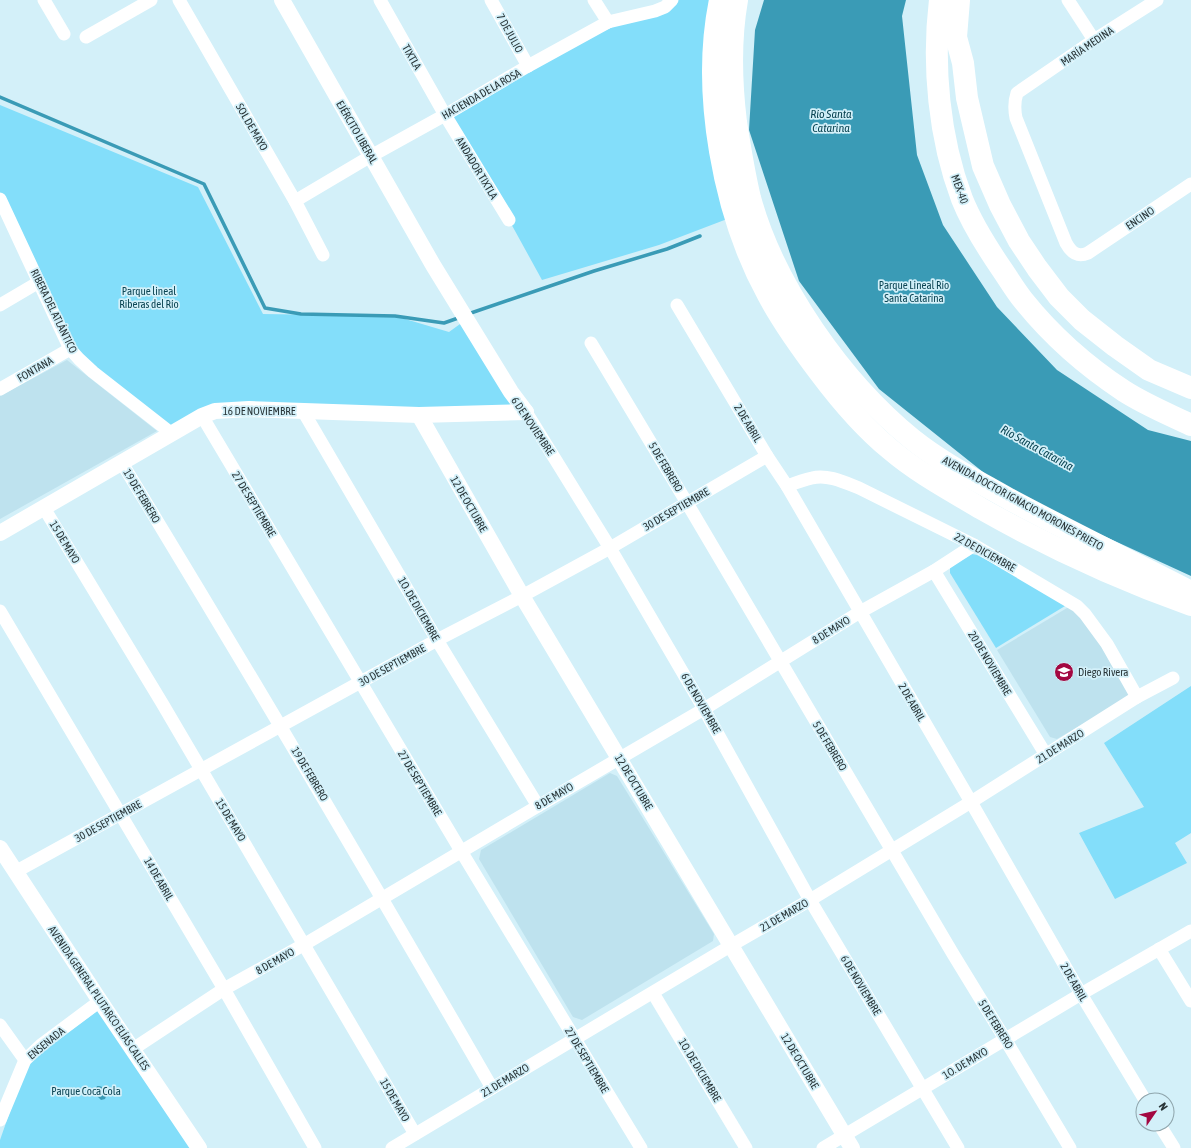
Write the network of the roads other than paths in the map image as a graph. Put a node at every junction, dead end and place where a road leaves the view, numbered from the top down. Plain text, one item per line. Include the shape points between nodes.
1 (44, 0) edge
2 (152, 0) edge
3 (179, 0) edge
4 (282, 0) edge
5 (380, 0) edge
6 (491, 0) edge
7 (594, 0) edge
8 (671, 0) edge
9 (720, 0) edge
10 (737, 0) edge
11 (940, 0) edge
12 (959, 0) edge
13 (1068, 0) edge
14 (1157, 0) edge
15 (608, 22) junction
16 (64, 34) dead end
17 (86, 37) dead end
18 (1094, 40) junction
19 (528, 66) junction
20 (445, 115) junction
21 (371, 156) junction
22 (1191, 184) edge
23 (0, 199) edge
24 (295, 201) junction
25 (4, 217) edge
26 (509, 220) dead end
27 (1088, 253) joint
28 (323, 255) dead end
29 (433, 265) joint
30 (39, 282) junction
31 (0, 305) edge
32 (677, 305) dead end
33 (591, 343) dead end
34 (70, 349) junction
35 (1191, 388) edge
36 (0, 389) edge
37 (303, 411) junction
38 (526, 412) junction
39 (202, 416) junction
40 (419, 416) junction
41 (1191, 424) edge
42 (171, 434) junction
43 (767, 456) junction
44 (122, 463) junction
45 (787, 486) junction
46 (687, 503) junction
47 (44, 508) junction
48 (0, 533) edge
49 (974, 545) junction
50 (610, 548) junction
51 (934, 570) junction
52 (1191, 592) edge
53 (522, 596) junction
54 (1191, 605) edge
55 (0, 611) edge
56 (860, 612) junction
57 (437, 640) junction
58 (780, 661) junction
59 (1173, 678) dead end
60 (361, 683) junction
61 (1137, 697) junction
62 (704, 709) junction
63 (281, 726) junction
64 (1046, 755) junction
65 (620, 758) junction
66 (201, 770) junction
67 (971, 802) junction
68 (538, 806) junction
69 (121, 814) junction
70 (0, 848) edge
71 (892, 850) junction
72 (461, 851) junction
73 (15, 872) junction
74 (383, 898) junction
75 (810, 900) junction
76 (1191, 931) edge
77 (304, 944) junction
78 (732, 945) junction
79 (1159, 949) junction
80 (224, 989) junction
81 (653, 993) junction
82 (1081, 994) junction
83 (100, 1001) junction
84 (1191, 1001) edge
85 (0, 1025) edge
86 (574, 1039) junction
87 (1006, 1039) junction
88 (133, 1049) junction
89 (25, 1060) junction
90 (492, 1088) junction
91 (922, 1089) junction
92 (1140, 1092) edge
93 (0, 1120) edge
94 (1164, 1132) edge
95 (415, 1134) junction
96 (848, 1142) edge
97 (199, 1148) edge
98 (315, 1148) edge
99 (392, 1148) edge
100 (641, 1148) edge
101 (746, 1148) edge
102 (823, 1148) edge
103 (958, 1148) edge
104 (1070, 1148) edge
105 (1174, 1148) edge

1 - 16 street
2 - 17 street
3 - 24 street, SOL DE MAYO
4 - 21 street, EJÉRCITO LIBERAL
5 - 20 street, TIXTLA
6 - 19 street, 7 DE JULIO
7 - 15 street
8 - 15 street, HACIENDA DE LA ROSA via 665,7 655,11
9 - 54 highway, AVENIDA DOCTOR IGNACIO MORONES PRIETO via 714,59 714,105 731,203 747,249 768,295 800,346 837,396 892,450 920,472 952,491 1007,523 1087,562
10 - 52 highway, AVENIDA DOCTOR IGNACIO MORONES PRIETO via 733,22 732,67 735,110 740,152 751,199 766,243 784,281 832,357 874,404 913,439 955,469 1055,524
11 - 41 highway, MEX-40 via 937,59 950,161 963,200 978,232 1022,299 1066,346 1124,391
12 - 35 highway via 956,37 983,166 1019,241 1059,297 1082,320 1149,370
13 - 18 street
14 - 18 street, MARÍA MEDINA
15 - 19 street, HACIENDA DE LA ROSA
18 - 27 street, MARÍA MEDINA via 1018,92 1014,100 1016,118 1066,242 1075,254
19 - 20 street, HACIENDA DE LA ROSA
20 - 21 street, HACIENDA DE LA ROSA
20 - 26 street, ANDADOR TIXTLA
21 - 24 street, HACIENDA DE LA ROSA
21 - 29 street, EJÉRCITO LIBERAL
22 - 27 street, ENCINO
23 - 25 street, RIBERA DEL ATLÁNTICO
24 - 28 street, SOL DE MAYO
25 - 30 street, RIBERA DEL ATLÁNTICO
29 - 38 street, 6 DE NOVIEMBRE via 510,392
30 - 31 street
30 - 34 street, RIBERA DEL ATLÁNTICO
32 - 43 street, 2 DE ABRIL
33 - 46 street, 5 DE FEBRERO
34 - 36 street, FONTANA
34 - 42 street, RIBERA DEL ATLÁNTICO via 93,372
37 - 39 street, 16 DE NOVIEMBRE via 227,410
37 - 40 street, 16 DE NOVIEMBRE
37 - 57 street, 1O. DE DICIEMBRE
38 - 40 street, 16 DE NOVIEMBRE
38 - 50 street, 6 DE NOVIEMBRE
39 - 42 street, 16 DE NOVIEMBRE
39 - 60 street, 27 DE SEPTIEMBRE
40 - 53 street, 12 DE OCTUBRE
42 - 44 street, 16 DE NOVIEMBRE
43 - 45 street, 2 DE ABRIL
43 - 46 street, 30 DE SEPTIEMBRE
44 - 47 street, 16 DE NOVIEMBRE
44 - 63 street, 19 DE FEBRERO
45 - 49 street, 22 DE DICIEMBRE via 813,477 841,480
45 - 56 street, 2 DE ABRIL
46 - 50 street, 30 DE SEPTIEMBRE
46 - 58 street, 5 DE FEBRERO
47 - 48 street, 16 DE NOVIEMBRE
47 - 66 street, 15 DE MAYO
49 - 51 street, 8 DE MAYO
49 - 61 street, 22 DE DICIEMBRE via 1082,610 1107,644
50 - 53 street, 30 DE SEPTIEMBRE
50 - 62 street, 6 DE NOVIEMBRE
51 - 56 street, 8 DE MAYO
51 - 64 street, 20 DE NOVIEMBRE
53 - 57 street, 30 DE SEPTIEMBRE
53 - 65 street, 12 DE OCTUBRE
55 - 69 street, 14 DE ABRIL
56 - 58 street, 8 DE MAYO
56 - 67 street, 2 DE ABRIL
57 - 60 street, 30 DE SEPTIEMBRE
57 - 68 street, 1O. DE DICIEMBRE
58 - 62 street, 8 DE MAYO
58 - 71 street, 5 DE FEBRERO
59 - 61 street, 21 DE MARZO
60 - 63 street, 30 DE SEPTIEMBRE
60 - 72 street, 27 DE SEPTIEMBRE
61 - 64 street, 21 DE MARZO
62 - 65 street, 8 DE MAYO
62 - 75 street, 6 DE NOVIEMBRE
63 - 66 street, 30 DE SEPTIEMBRE
63 - 74 street, 19 DE FEBRERO
64 - 67 street, 21 DE MARZO
65 - 68 street, 8 DE MAYO
65 - 78 street, 12 DE OCTUBRE
66 - 69 street, 30 DE SEPTIEMBRE
66 - 77 street, 15 DE MAYO
67 - 71 street, 21 DE MARZO
67 - 82 street, 2 DE ABRIL
68 - 72 street, 8 DE MAYO
69 - 73 street, 30 DE SEPTIEMBRE
69 - 80 street, 14 DE ABRIL
70 - 73 street, AVENIDA GENERAL PLUTARCO ELÍAS CALLES
71 - 75 street, 21 DE MARZO
71 - 87 street, 5 DE FEBRERO
72 - 74 street, 8 DE MAYO
72 - 86 street, 27 DE SEPTIEMBRE
73 - 83 street, AVENIDA GENERAL PLUTARCO ELÍAS CALLES
74 - 77 street, 8 DE MAYO
74 - 90 street, 19 DE FEBRERO
75 - 78 street, 21 DE MARZO
75 - 91 street, 6 DE NOVIEMBRE
76 - 79 street, 1O. DE MAYO
77 - 80 street, 8 DE MAYO
77 - 95 street, 15 DE MAYO
78 - 81 street, 21 DE MARZO
78 - 96 street, 12 DE OCTUBRE
79 - 82 street, 1O. DE MAYO
79 - 84 street
80 - 88 street, 8 DE MAYO
80 - 98 street, 14 DE ABRIL
81 - 86 street, 21 DE MARZO
81 - 101 street, 1O. DE DICIEMBRE
82 - 87 street, 1O. DE MAYO
82 - 92 street, 2 DE ABRIL
83 - 88 street, AVENIDA GENERAL PLUTARCO ELÍAS CALLES
83 - 89 street, ENSENADA
85 - 89 street
86 - 90 street, 21 DE MARZO
86 - 100 street, 27 DE SEPTIEMBRE
87 - 91 street, 1O. DE MAYO
87 - 104 street, 5 DE FEBRERO
88 - 97 street, AVENIDA GENERAL PLUTARCO ELÍAS CALLES
89 - 93 street, ENSENADA
90 - 95 street, 21 DE MARZO
91 - 96 street, 1O. DE MAYO
91 - 103 street, 6 DE NOVIEMBRE
94 - 105 street
95 - 99 street, 21 DE MARZO
96 - 102 street, 1O. DE MAYO

